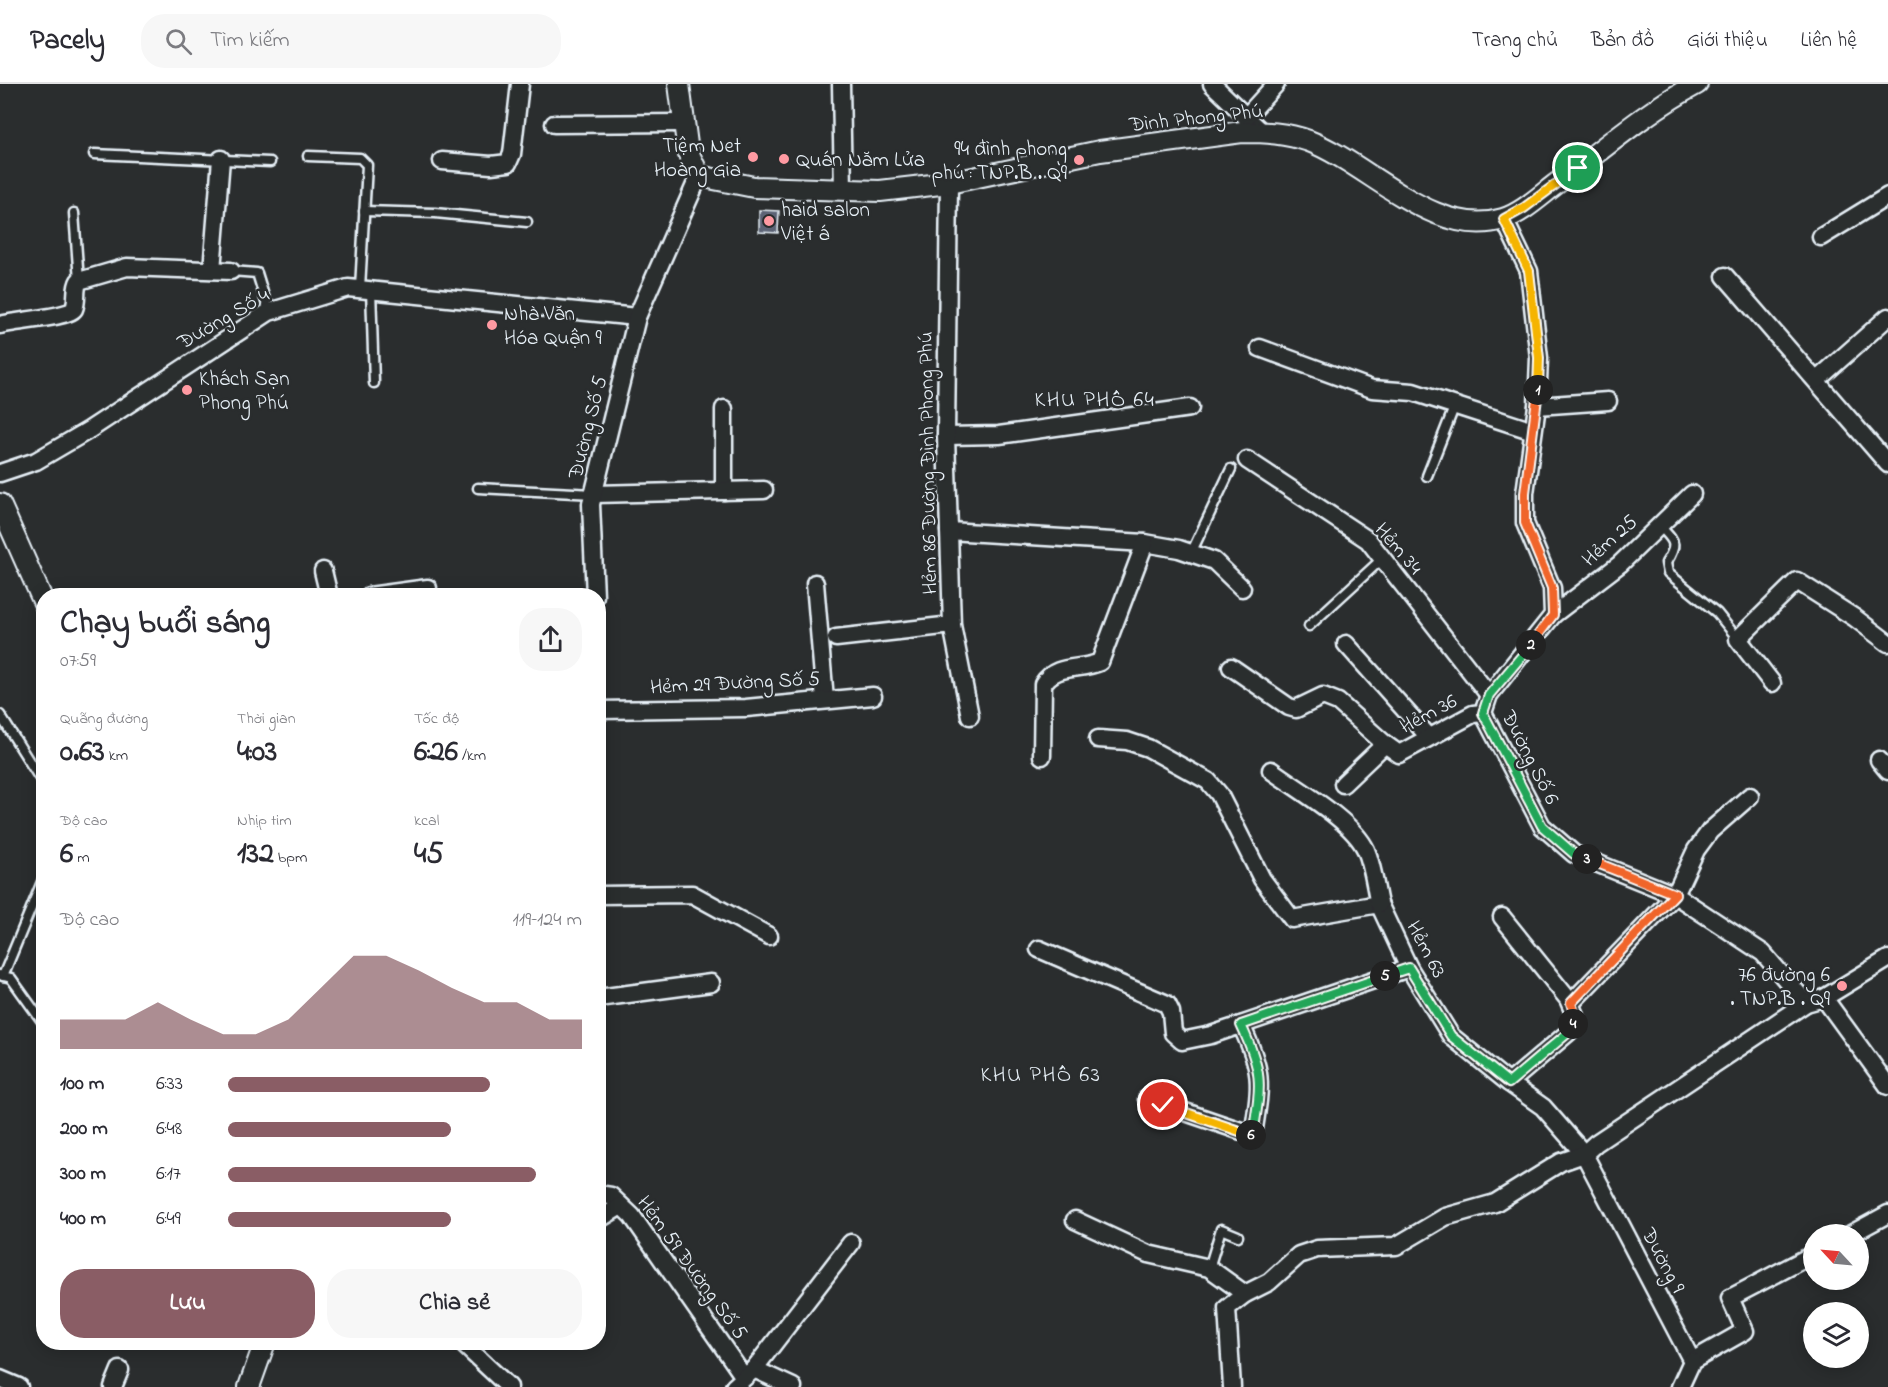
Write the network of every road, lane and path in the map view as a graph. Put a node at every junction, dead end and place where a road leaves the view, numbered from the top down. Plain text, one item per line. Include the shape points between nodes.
1 (520, 84) edge
2 (679, 84) edge
3 (841, 84) edge
4 (1212, 84) edge
5 (1276, 84) edge
6 (1697, 84) edge
7 (1246, 117) junction
8 (683, 123) junction
9 (554, 124) dead end
10 (1262, 132) junction
11 (94, 154) dead end
12 (308, 156) dead end
13 (221, 159) junction
14 (442, 161) dead end
15 (270, 162) dead end
16 (699, 176) junction
17 (949, 183) junction
18 (843, 190) junction
19 (1888, 196) edge
20 (364, 211) junction
21 (74, 213) dead end
22 (1504, 219) junction
23 (527, 222) dead end
24 (1821, 237) dead end
25 (212, 270) junction
26 (231, 271) joint
27 (1725, 276) dead end
28 (79, 281) junction
29 (365, 288) junction
30 (269, 312) junction
31 (637, 317) junction
32 (1888, 317) edge
33 (0, 325) edge
34 (1260, 348) dead end
35 (1817, 380) junction
36 (374, 382) dead end
37 (1608, 401) dead end
38 (1455, 405) junction
39 (1537, 406) junction
40 (1190, 408) dead end
41 (724, 410) dead end
42 (1533, 431) junction
43 (946, 436) junction
44 (1247, 460) dead end
45 (1888, 464) edge
46 (1232, 469) dead end
47 (0, 473) edge
48 (1427, 476) dead end
49 (478, 488) dead end
50 (764, 490) dead end
51 (724, 491) junction
52 (594, 494) junction
53 (1692, 494) dead end
54 (0, 504) edge
55 (1659, 525) junction
56 (949, 531) junction
57 (1145, 543) junction
58 (1192, 551) junction
59 (1383, 558) junction
60 (323, 572) dead end
61 (814, 583) dead end
62 (37, 588) edge
63 (327, 588) edge
64 (595, 588) edge
65 (1242, 588) dead end
66 (1553, 615) junction
67 (952, 625) junction
68 (1309, 626) dead end
69 (836, 638) dead end
70 (1738, 639) junction
71 (1888, 643) edge
72 (1347, 644) dead end
73 (1231, 667) dead end
74 (1772, 683) dead end
75 (1489, 695) junction
76 (873, 696) dead end
77 (825, 700) junction
78 (606, 710) edge
79 (1483, 713) junction
80 (0, 715) edge
81 (970, 716) dead end
82 (1429, 737) junction
83 (1098, 739) dead end
84 (1385, 744) junction
85 (1042, 756) dead end
86 (1271, 770) dead end
87 (36, 772) edge
88 (1343, 784) dead end
89 (1750, 796) dead end
90 (1675, 894) junction
91 (606, 895) edge
92 (36, 896) edge
93 (1379, 904) junction
94 (1502, 917) dead end
95 (769, 936) dead end
96 (1039, 949) dead end
97 (1888, 959) edge
98 (1409, 968) junction
99 (2, 976) edge
100 (711, 983) dead end
101 (606, 997) edge
102 (1824, 998) junction
103 (1571, 1003) junction
104 (1806, 1003) junction
105 (36, 1013) edge
106 (1241, 1025) junction
107 (1509, 1083) junction
108 (1888, 1086) edge
109 (1147, 1099) dead end
110 (1584, 1154) junction
111 (606, 1195) edge
112 (621, 1206) junction
113 (1888, 1214) edge
114 (606, 1215) edge
115 (1075, 1220) dead end
116 (1869, 1224) edge
117 (1238, 1236) dead end
118 (851, 1243) dead end
119 (1803, 1260) edge
120 (1209, 1268) junction
121 (1245, 1294) junction
122 (262, 1350) edge
123 (469, 1350) edge
124 (1692, 1361) junction
125 (120, 1370) dead end
126 (744, 1378) edge
127 (0, 1379) edge
128 (20, 1387) edge
129 (113, 1387) edge
130 (249, 1387) edge
131 (509, 1387) edge
132 (793, 1387) edge
133 (1232, 1387) edge
134 (1680, 1387) edge

1 - 14 street via 508,163
2 - 8 street
3 - 18 street
4 - 7 street
5 - 7 street
6 - 22 street, Đình Phong Phú
7 - 10 street
8 - 9 street
8 - 16 street via 688,152
10 - 17 street, Đình Phong Phú via 1100,151
10 - 22 street, Đình Phong Phú via 1311,142 1427,209 1452,219 1475,224
11 - 13 lane
12 - 20 lane via 365,161
13 - 15 lane
13 - 25 street
16 - 18 street, Đình Phong Phú via 754,186
16 - 31 street, Đường Số 5
17 - 18 street, Đình Phong Phú via 880,191
17 - 43 street, Hẻm 86 Đường Đình Phong Phú
19 - 24 street
20 - 23 lane
20 - 29 lane
21 - 28 lane
22 - 39 street via 1529,271 1539,358
25 - 26 street
25 - 28 street via 127,267
26 - 30 lane via 257,273
27 - 35 street
28 - 33 street via 75,307 70,313
29 - 30 street, Đường Số 4 via 348,288
29 - 31 street, Đường Số 4
29 - 36 lane
30 - 47 street, Đường Số 4 via 80,435 36,461
31 - 52 street, Đường Số 5
32 - 35 street
34 - 38 street via 1372,389 1413,392
35 - 45 street
37 - 39 street
38 - 42 street
38 - 48 lane
39 - 42 street
40 - 43 street via 999,435
41 - 51 street
42 - 66 street via 1525,523 1552,588
43 - 56 street, Hẻm 86 Đường Đình Phong Phú
44 - 59 street, Hẻm 34 via 1368,540
46 - 58 lane
49 - 52 lane
50 - 51 street
51 - 52 street
52 - 64 street, Đường Số 5 via 591,504
53 - 55 street, Hẻm 25
54 - 62 street
55 - 66 street, Hẻm 25 via 1620,564
55 - 70 lane via 1674,542 1675,548 1666,563 1668,573 1717,613
56 - 57 street
56 - 67 street, Hẻm 86 Đường Đình Phong Phú
57 - 58 street
57 - 85 street via 1100,662 1058,670 1049,674 1043,684
58 - 65 street via 1214,561
59 - 68 lane
59 - 75 street, Hẻm 34
60 - 63 street
61 - 77 street
66 - 75 street, Đường Số 6
67 - 69 street, Hẻm 86 Đường Đình Phong Phú
67 - 81 street
70 - 71 street via 1797,581
70 - 74 street
72 - 82 street
73 - 84 street via 1289,707 1296,709 1316,698 1338,702
75 - 79 street, Đường Số 6
76 - 77 street, Hẻm 29 Đường Số 5
77 - 78 street, Hẻm 29 Đường Số 5 via 746,708
79 - 82 street, Hẻm 36 via 1473,714
79 - 90 street, Đường Số 6 via 1542,826 1574,854
80 - 87 lane
82 - 84 street, Hẻm 36 via 1399,754
83 - 93 street via 1127,741 1148,748 1208,781 1219,794 1262,879 1292,919
84 - 88 street, Hẻm 36
86 - 93 street, Hẻm 63 via 1335,817 1361,842 1370,861
89 - 90 street via 1710,831 1696,850
90 - 103 street
90 - 104 street, Đường Số 6 via 1763,953
91 - 95 street via 692,894
92 - 99 lane
93 - 98 street, Hẻm 63
94 - 103 street
96 - 106 street via 1164,1002 1171,1012 1173,1033 1179,1040
97 - 102 street
98 - 106 street
98 - 107 street, Hẻm 63 via 1451,1036
99 - 105 lane via 11,978
100 - 101 street
102 - 104 street
102 - 108 street
103 - 107 street via 1575,1015 1569,1032
104 - 110 street
106 - 109 street via 1257,1059 1261,1089 1253,1135
107 - 110 street, Hẻm 63 via 1543,1107
110 - 121 street via 1561,1162 1495,1203 1445,1217 1396,1246 1317,1249 1299,1255 1269,1282
110 - 124 street, Đường 9
111 - 112 street, Hẻm 59 Đường Số 5
112 - 114 street
112 - 126 street, Hẻm 59 Đường Số 5 via 632,1216
113 - 116 street
115 - 120 street via 1148,1254
117 - 120 lane via 1221,1229
118 - 126 street
119 - 124 street via 1730,1298 1745,1331
120 - 121 street
121 - 133 street via 1227,1308
122 - 130 street
123 - 131 street
124 - 134 street
125 - 129 street
126 - 132 street
127 - 128 street

